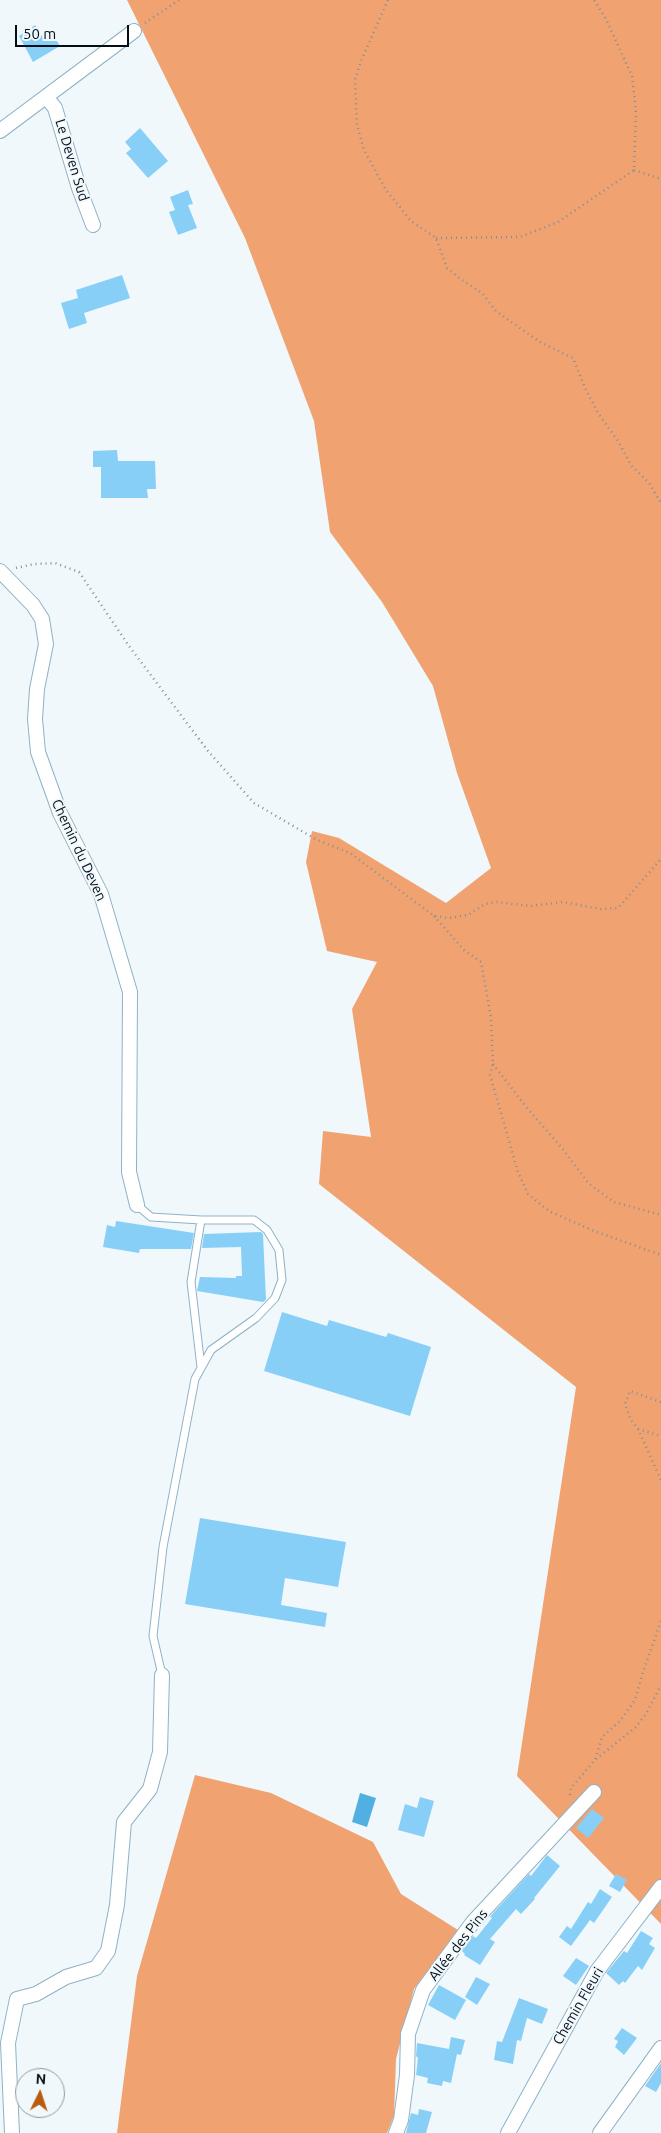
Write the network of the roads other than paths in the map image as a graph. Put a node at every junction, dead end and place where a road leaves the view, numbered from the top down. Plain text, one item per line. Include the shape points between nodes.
1 (134, 31) road end
2 (47, 98) junction
3 (0, 131) edge
4 (94, 225) dead end
5 (0, 571) edge
6 (137, 1205) joint
7 (200, 1220) junction
8 (201, 1367) junction
9 (162, 1675) joint
10 (594, 1792) dead end
11 (661, 1887) edge
12 (661, 2048) edge
13 (12, 2133) edge
14 (396, 2133) edge
15 (508, 2133) edge
16 (600, 2133) edge

1 - 2 street
2 - 3 street
2 - 4 street, Le Deven Sud via 56,108 79,188
5 - 6 street, Chemin du Deven via 42,619 46,644 36,704 38,752 60,813 101,894 130,992 128,1172
6 - 7 lane via 151,1217
7 - 8 lane via 191,1282
7 - 8 lane via 254,1220 267,1230 279,1250 282,1280 274,1298 256,1318 211,1350
8 - 9 lane via 195,1379 163,1547 153,1636
9 - 13 street via 160,1752 150,1789 124,1822 117,1905 108,1951 96,1968 17,1999 8,2043
10 - 14 street, Allée des Pins via 473,1922 423,1990 408,2034 401,2120
11 - 15 street, Chemin Fleuri via 597,1971
12 - 16 street

